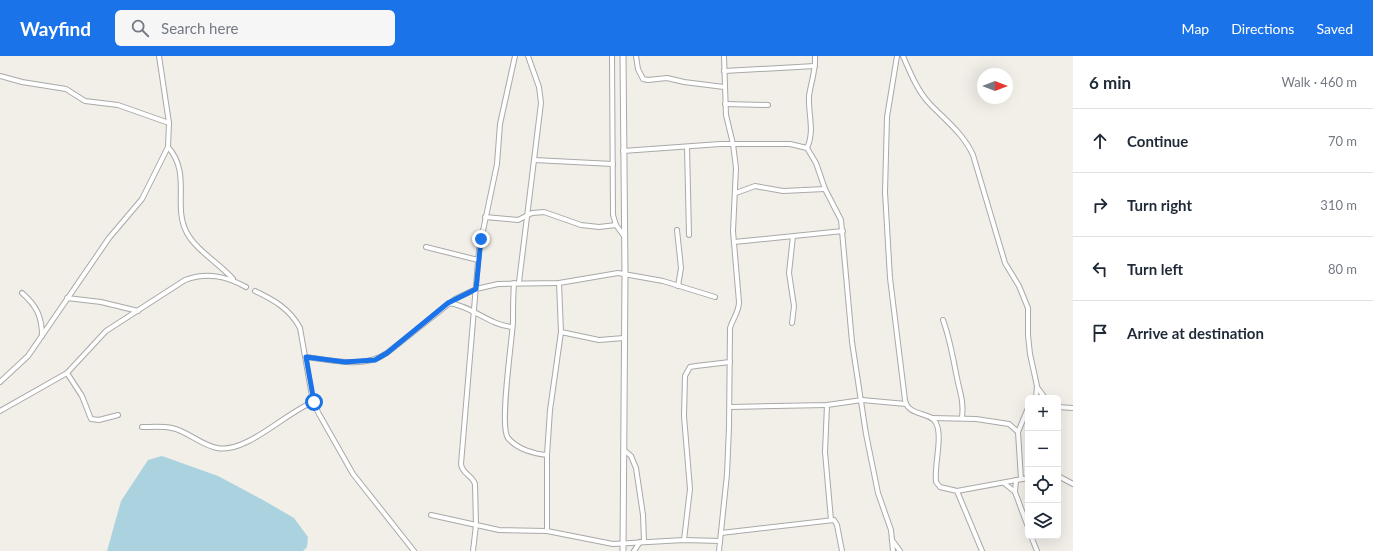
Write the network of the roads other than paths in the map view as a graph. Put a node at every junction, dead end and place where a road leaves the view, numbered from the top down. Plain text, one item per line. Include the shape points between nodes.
1 (159, 56) edge
2 (515, 56) edge
3 (528, 56) edge
4 (612, 56) edge
5 (623, 56) edge
6 (636, 56) edge
7 (724, 56) edge
8 (815, 56) edge
9 (897, 56) edge
10 (903, 56) edge
11 (815, 66) junction
12 (724, 71) junction
13 (0, 76) edge
14 (724, 86) junction
15 (725, 104) junction
16 (768, 106) dead end
17 (169, 123) junction
18 (733, 144) junction
19 (168, 147) junction
20 (687, 147) junction
21 (808, 148) junction
22 (623, 151) junction
23 (534, 160) junction
24 (613, 164) junction
25 (825, 188) junction
26 (736, 192) junction
27 (526, 216) junction
28 (485, 217) junction
29 (616, 225) junction
30 (677, 230) dead end
31 (843, 231) junction
32 (689, 235) dead end
33 (624, 236) junction
34 (793, 236) junction
35 (734, 242) junction
36 (426, 247) dead end
37 (478, 260) junction
38 (625, 274) junction
39 (234, 280) junction
40 (519, 282) junction
41 (514, 283) junction
42 (559, 283) junction
43 (678, 286) junction
44 (246, 287) dead end
45 (476, 289) junction
46 (255, 291) dead end
47 (22, 293) dead end
48 (715, 297) dead end
49 (67, 298) junction
50 (448, 303) junction
51 (138, 311) junction
52 (475, 312) junction
53 (943, 320) dead end
54 (792, 323) dead end
55 (512, 327) junction
56 (560, 332) junction
57 (42, 337) junction
58 (624, 338) junction
59 (306, 357) junction
60 (730, 362) junction
61 (67, 373) junction
62 (0, 382) edge
63 (1037, 386) junction
64 (1036, 395) edge
65 (1043, 395) edge
66 (862, 400) junction
67 (314, 402) junction
68 (906, 404) junction
69 (827, 405) junction
70 (730, 407) junction
71 (1061, 407) edge
72 (1073, 408) edge
73 (0, 411) edge
74 (118, 414) dead end
75 (1025, 415) edge
76 (932, 418) junction
77 (962, 418) junction
78 (142, 427) dead end
79 (1018, 432) junction
80 (624, 450) junction
81 (547, 455) junction
82 (1025, 478) edge
83 (1061, 478) edge
84 (1021, 479) junction
85 (1016, 480) junction
86 (1004, 483) junction
87 (1073, 484) edge
88 (957, 491) junction
89 (1015, 492) junction
90 (431, 515) dead end
91 (1025, 519) edge
92 (830, 520) junction
93 (476, 525) junction
94 (546, 531) junction
95 (721, 533) junction
96 (1033, 539) edge
97 (684, 540) junction
98 (892, 540) junction
99 (642, 541) junction
100 (720, 541) junction
101 (623, 544) junction
102 (414, 551) edge
103 (473, 551) edge
104 (623, 551) edge
105 (634, 551) edge
106 (719, 551) edge
107 (842, 551) edge
108 (893, 551) edge
109 (900, 551) edge
110 (982, 551) edge
111 (1037, 551) edge

1 - 17 street
2 - 28 street via 500,124 497,164
3 - 23 street via 540,95
4 - 24 street
5 - 22 street
6 - 14 street via 643,79 667,78
7 - 12 street
8 - 11 street
9 - 68 street via 887,117 885,192 890,278
10 - 63 street via 922,93 968,143 973,155 1005,263 1028,308 1030,354
11 - 12 street
11 - 21 street via 809,95 811,132
12 - 14 street
13 - 17 street via 66,89 85,101 118,105
14 - 15 street
15 - 16 street
15 - 18 street
17 - 19 street
18 - 20 street
18 - 21 street via 790,144
18 - 26 street
19 - 39 street via 177,158 179,167 182,183 182,216 186,232 192,241
19 - 49 street via 142,199 112,234
20 - 22 street
20 - 32 street
21 - 25 street
22 - 33 street
23 - 24 street
23 - 27 street
24 - 29 street via 613,215
25 - 26 street via 783,191 755,186
25 - 31 street via 837,211
26 - 35 street
27 - 28 street via 518,220
27 - 29 street via 544,212 590,226
27 - 40 street
28 - 37 street
29 - 33 street
30 - 43 street via 681,268
31 - 34 street
31 - 66 street via 849,319
33 - 38 street
34 - 35 street
34 - 54 street via 789,273 794,306
35 - 60 street via 739,308 730,328
36 - 37 street
37 - 45 street
38 - 42 street via 608,274
38 - 43 street
38 - 58 street
39 - 44 street
39 - 51 street via 217,276 194,276
40 - 41 street
40 - 42 street
41 - 45 street
41 - 55 street
42 - 56 street
43 - 48 street
45 - 50 street
45 - 52 street
46 - 59 street via 290,313 300,328
47 - 57 street via 39,311
49 - 51 street via 101,302
49 - 57 street
50 - 52 street
50 - 59 street via 375,360 345,362
51 - 61 street via 106,331
52 - 55 street via 499,325
52 - 93 street via 460,464 475,484
53 - 77 street via 963,399
55 - 81 street via 506,386 507,435 509,439 530,452
56 - 58 street via 599,340
56 - 81 street
57 - 62 street via 20,365
58 - 80 street
59 - 67 street
60 - 70 street
60 - 97 street via 690,367 684,376 684,416 690,489
61 - 73 street
61 - 74 street via 82,396 90,419 99,420
63 - 64 street
63 - 65 street
66 - 68 street
66 - 69 street
66 - 98 street via 878,493
67 - 78 street via 288,415 251,441 234,448 217,448 173,428
67 - 102 street via 353,474
68 - 76 street via 914,411
69 - 70 street
69 - 92 street via 825,452
70 - 95 street
71 - 72 street
75 - 79 street
76 - 77 street
76 - 88 street via 938,430 936,482 940,487
77 - 79 street via 1009,424
79 - 84 street
80 - 99 street via 631,456 636,468 642,509
80 - 101 street
81 - 94 street
82 - 84 street
83 - 87 street
84 - 85 street
85 - 86 street
85 - 89 street
86 - 88 street
86 - 89 street
88 - 110 street
89 - 91 street
90 - 93 street
92 - 95 street
92 - 107 street via 835,521 837,525
93 - 94 street via 499,530
93 - 103 street
94 - 101 street
95 - 100 street
96 - 111 street
97 - 99 street
97 - 100 street
98 - 108 street
98 - 109 street
99 - 101 street
99 - 105 street
100 - 106 street
101 - 104 street

